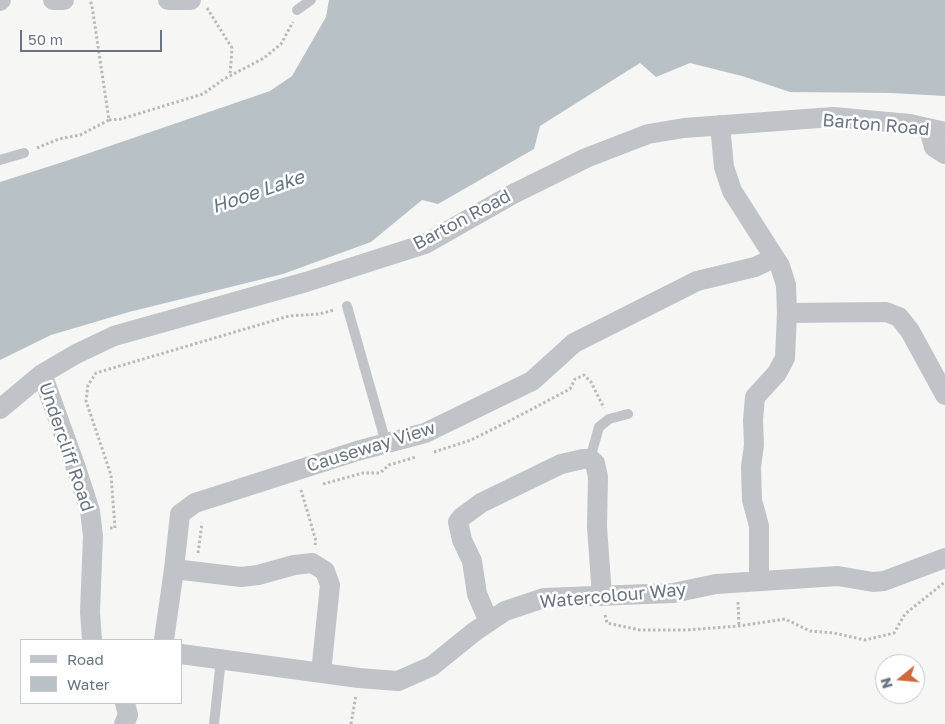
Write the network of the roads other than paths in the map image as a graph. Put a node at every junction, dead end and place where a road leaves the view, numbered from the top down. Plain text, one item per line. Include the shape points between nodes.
1 (53, 0) edge
2 (64, 0) edge
3 (168, 0) edge
4 (191, 0) edge
5 (311, 0) edge
6 (296, 10) dead end
7 (720, 125) junction
8 (937, 130) edge
9 (24, 153) road end
10 (945, 154) edge
11 (0, 160) edge
12 (774, 258) junction
13 (347, 306) road end
14 (787, 313) junction
15 (42, 374) junction
16 (945, 395) edge
17 (0, 409) edge
18 (628, 414) dead end
19 (386, 443) junction
20 (590, 459) junction
21 (945, 558) edge
22 (174, 569) junction
23 (759, 581) junction
24 (602, 596) junction
25 (490, 622) junction
26 (92, 639) edge
27 (164, 639) edge
28 (182, 654) edge
29 (221, 659) junction
30 (321, 673) junction
31 (124, 704) edge
32 (124, 724) edge
33 (214, 724) edge

1 - 2 street
3 - 4 street
5 - 6 lane
7 - 8 street, Barton Road via 833,117 910,124
7 - 12 street via 724,167 732,191
7 - 15 street, Barton Road via 648,134 586,158 521,190 425,244 306,282 114,336
8 - 10 street via 934,147
9 - 11 lane
12 - 14 street via 786,285
12 - 19 street, Causeway View via 755,267 697,281 574,343 532,382 425,433
13 - 19 lane
14 - 16 street via 886,312 899,317
14 - 23 street via 785,358 755,397 751,467 752,500 759,526
15 - 17 street, Barton Road
15 - 26 street, Undercliff Road via 90,511 93,536
18 - 20 lane via 614,417 599,427
19 - 22 street, Causeway View via 195,503 180,514
20 - 24 street via 595,463 598,477 597,527
20 - 25 street via 562,464 524,481 481,503 458,522 472,561 477,594
21 - 23 street, Watercolour Way via 884,581 838,576
22 - 27 street, Causeway View
22 - 30 street via 241,577 312,563 325,571 330,585
23 - 24 street, Watercolour Way via 716,584 673,593
24 - 25 street, Watercolour Way via 544,598 505,611
25 - 30 street, Watercolour Way via 432,666 398,681
28 - 29 street, Watercolour Way
29 - 30 street, Watercolour Way
29 - 33 lane
31 - 32 street via 128,715

